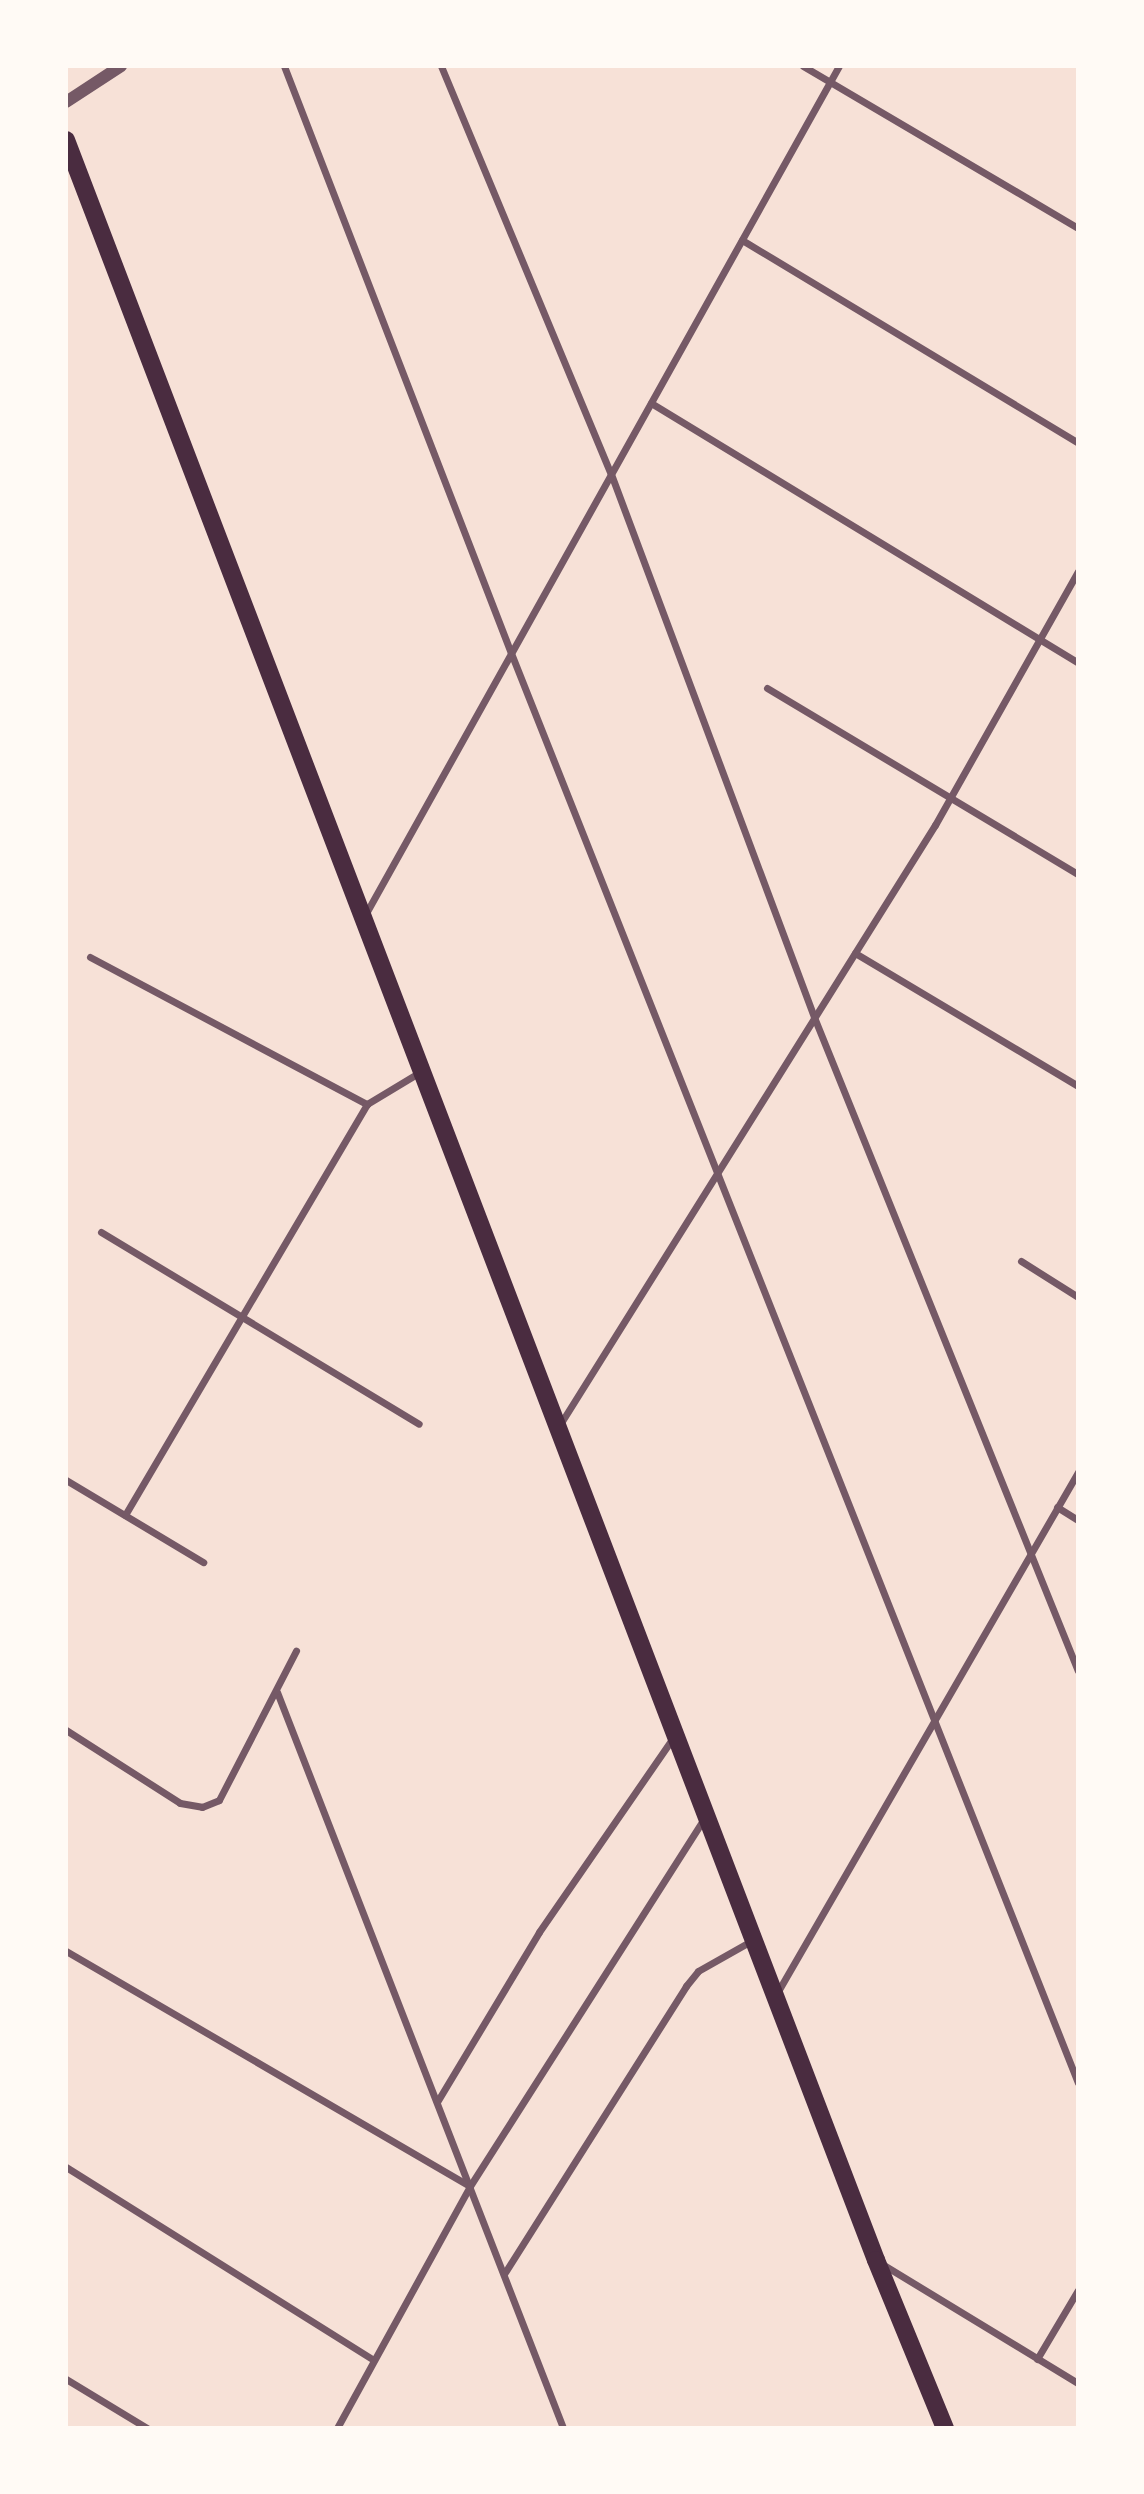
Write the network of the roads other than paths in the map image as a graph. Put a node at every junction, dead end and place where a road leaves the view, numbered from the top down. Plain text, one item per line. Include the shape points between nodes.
1 (121, 66) edge
2 (284, 66) edge
3 (441, 66) edge
4 (803, 66) edge
5 (839, 66) edge
6 (830, 82) junction
7 (66, 102) edge
8 (66, 140) edge
9 (70, 167) edge
10 (1077, 228) edge
11 (742, 240) junction
12 (651, 403) junction
13 (1077, 443) edge
14 (611, 474) junction
15 (1077, 572) edge
16 (1039, 640) junction
17 (511, 653) junction
18 (1077, 663) edge
19 (767, 688) dead end
20 (950, 797) junction
21 (1077, 874) edge
22 (365, 915) junction
23 (855, 953) junction
24 (90, 957) dead end
25 (814, 1017) junction
26 (423, 1070) junction
27 (1077, 1086) edge
28 (367, 1104) junction
29 (717, 1173) junction
30 (101, 1232) dead end
31 (1021, 1261) dead end
32 (1077, 1297) edge
33 (242, 1317) junction
34 (419, 1424) dead end
35 (558, 1427) junction
36 (1077, 1472) edge
37 (66, 1480) edge
38 (1057, 1507) junction
39 (125, 1515) junction
40 (1077, 1520) edge
41 (1032, 1550) junction
42 (203, 1562) dead end
43 (296, 1651) dead end
44 (1077, 1671) edge
45 (277, 1692) junction
46 (935, 1718) junction
47 (66, 1730) edge
48 (676, 1735) junction
49 (706, 1816) junction
50 (753, 1940) junction
51 (66, 1951) edge
52 (775, 1996) junction
53 (1077, 2083) edge
54 (437, 2102) junction
55 (66, 2167) edge
56 (470, 2186) junction
57 (876, 2260) junction
58 (504, 2274) junction
59 (1077, 2290) edge
60 (1037, 2359) junction
61 (374, 2360) junction
62 (66, 2379) edge
63 (1077, 2383) edge
64 (147, 2427) edge
65 (337, 2427) edge
66 (563, 2427) edge
67 (945, 2427) edge

1 - 7 street
2 - 17 street
3 - 14 street
4 - 6 street
5 - 6 street
6 - 10 street
6 - 11 street
8 - 9 main road
9 - 22 main road
11 - 12 street
11 - 13 street
12 - 14 street
12 - 16 street
14 - 17 street
14 - 25 street
15 - 16 street
16 - 18 street
16 - 20 street
17 - 22 street
17 - 29 street
19 - 20 street
20 - 21 street
20 - 23 street
22 - 26 main road
23 - 25 street
23 - 27 street
24 - 28 street
25 - 29 street
25 - 41 street
26 - 28 street
26 - 35 main road
28 - 33 street
29 - 35 street
29 - 46 street
30 - 33 street
31 - 32 street
33 - 34 street
33 - 39 street
35 - 48 main road
36 - 38 street
37 - 39 street
38 - 40 street
38 - 41 street
39 - 42 street
41 - 44 street
41 - 46 street
43 - 45 street
45 - 47 street via 219,1800 202,1807 180,1803
45 - 54 street
46 - 52 street
46 - 53 street
48 - 49 main road
48 - 54 street via 538,1932
49 - 50 main road
49 - 56 street
50 - 52 main road
50 - 58 street via 698,1971 686,1986
51 - 56 street
52 - 57 main road
54 - 56 street
55 - 61 street
56 - 58 street
56 - 61 street
57 - 60 street
57 - 67 main road
58 - 66 street
59 - 60 street
60 - 63 street
61 - 65 street
62 - 64 street

